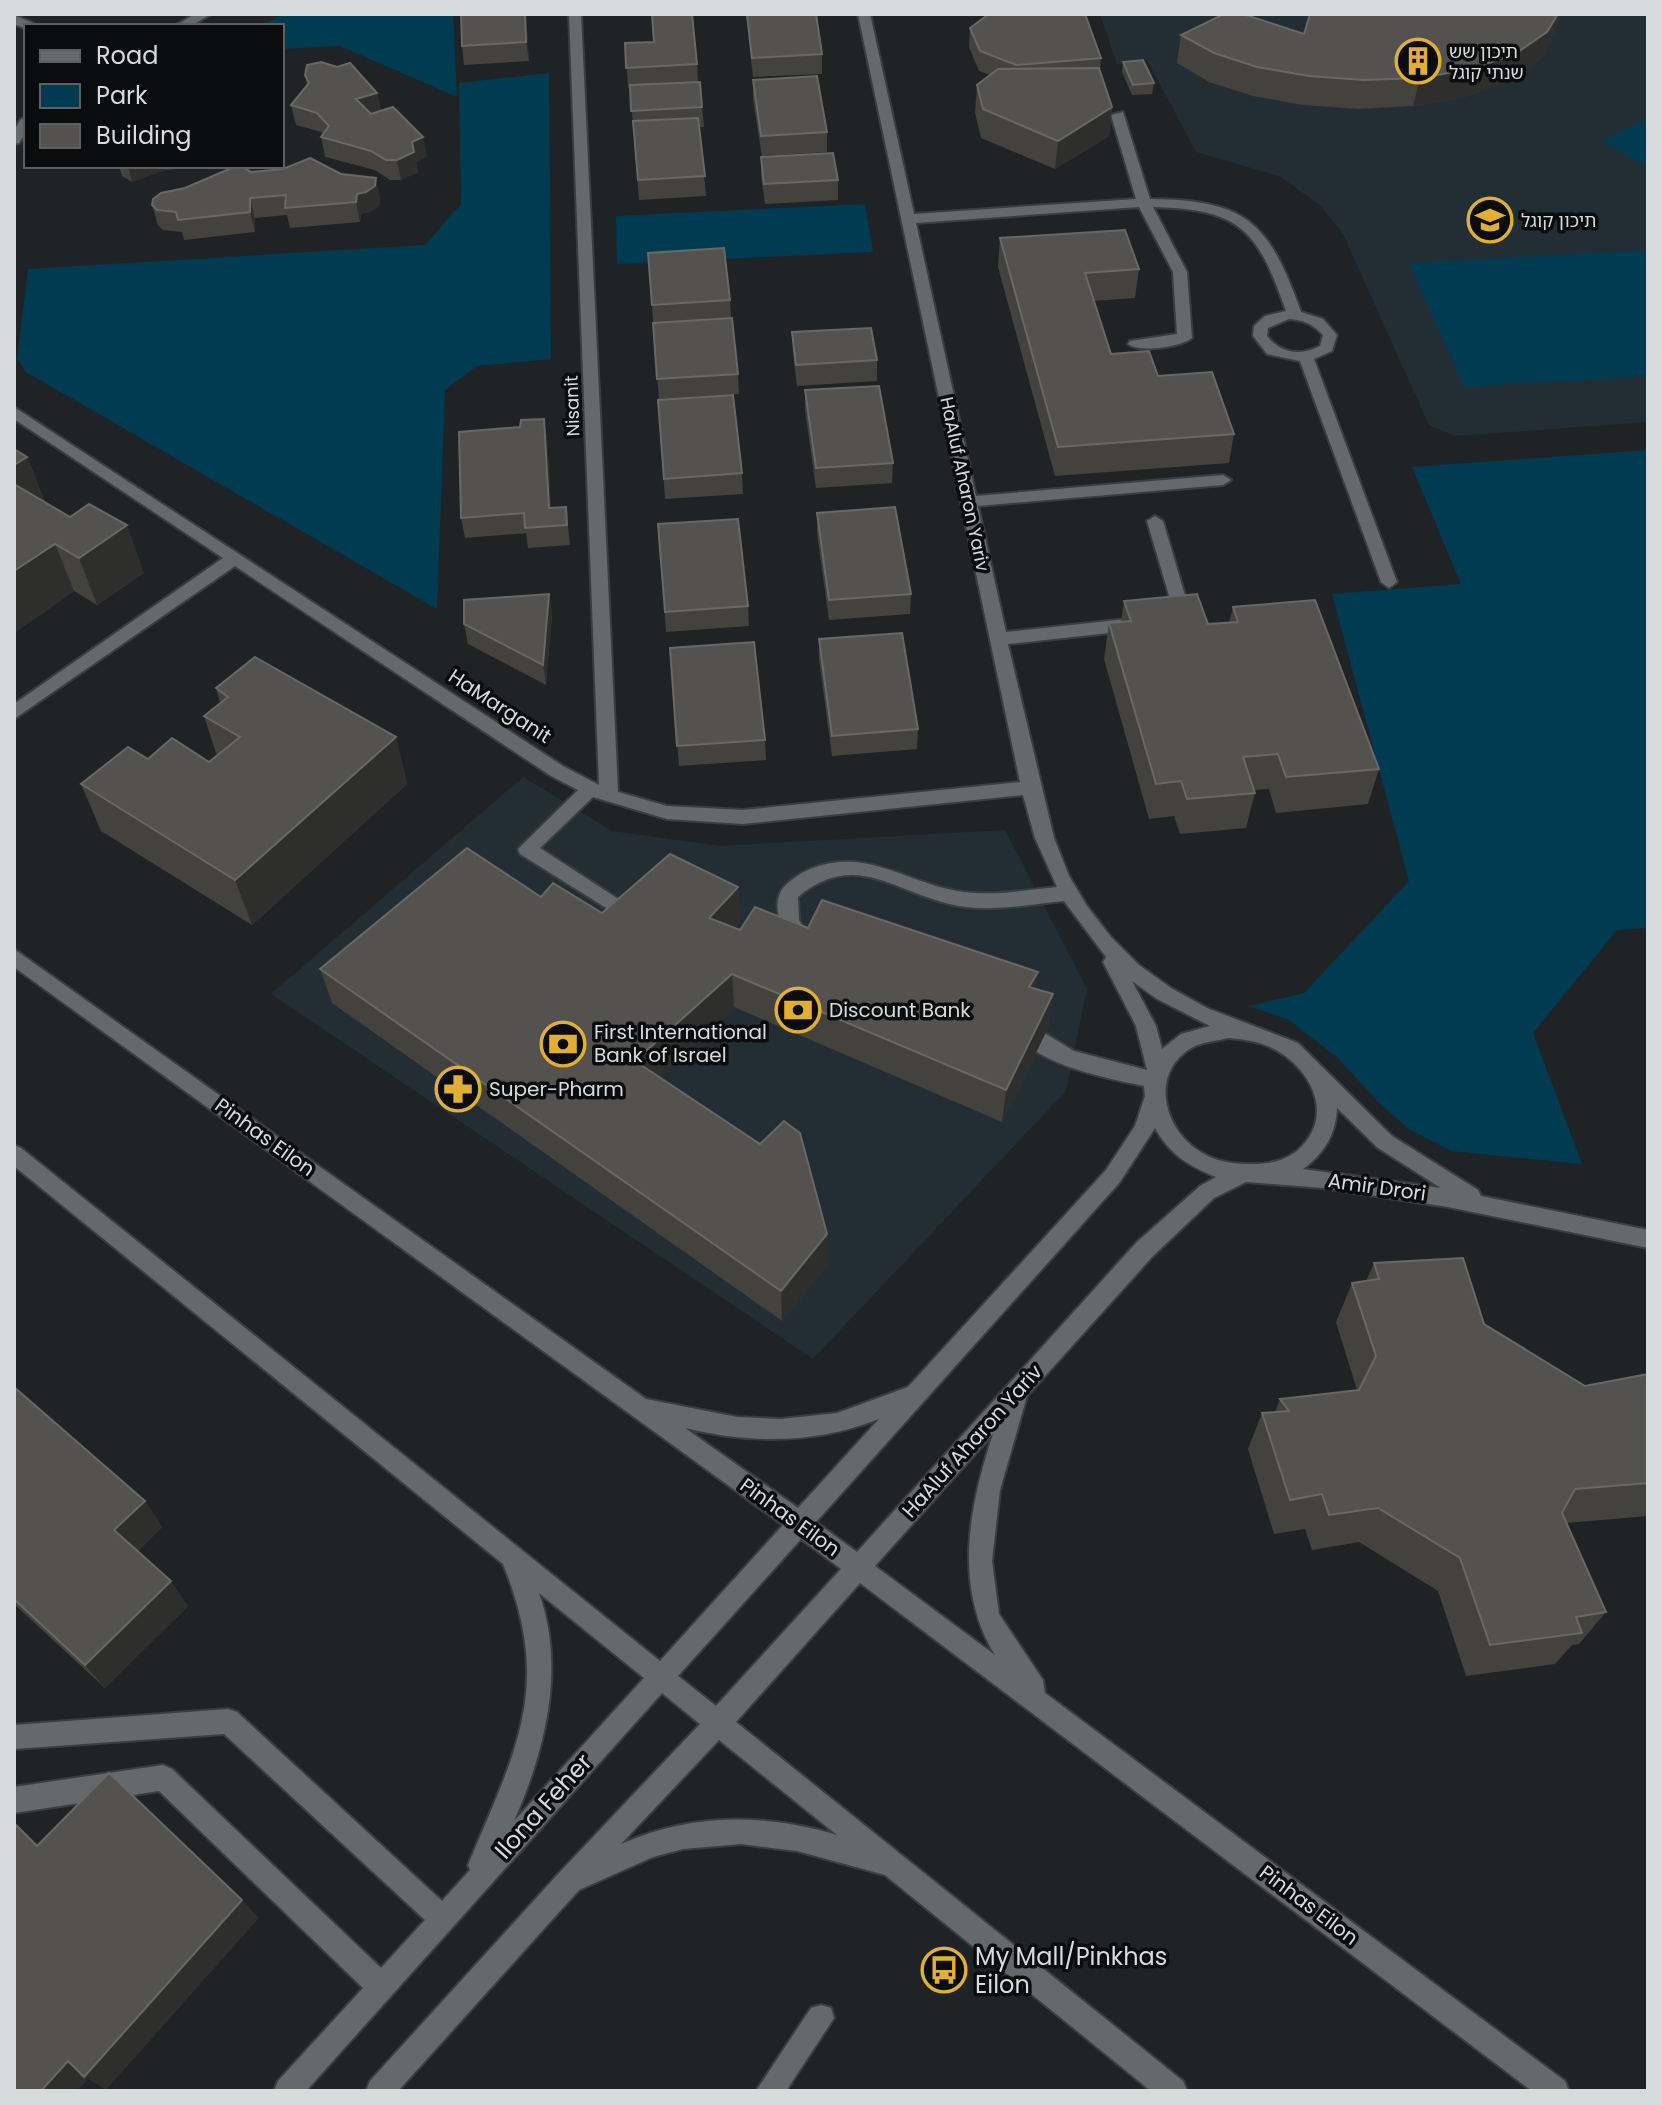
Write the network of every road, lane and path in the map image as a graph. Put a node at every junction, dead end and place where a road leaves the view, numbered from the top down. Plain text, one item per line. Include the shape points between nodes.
1 (205, 14) edge
2 (575, 14) edge
3 (864, 14) edge
4 (185, 24) edge
5 (1118, 115) dead end
6 (1144, 203) junction
7 (908, 219) junction
8 (1295, 315) junction
9 (1135, 344) dead end
10 (1306, 357) junction
11 (18, 419) edge
12 (1223, 480) dead end
13 (969, 502) junction
14 (1155, 521) dead end
15 (235, 558) junction
16 (1389, 582) dead end
17 (998, 639) junction
18 (14, 713) edge
19 (1030, 788) junction
20 (600, 793) junction
21 (1068, 893) junction
22 (619, 909) edge
23 (1100, 941) junction
24 (818, 953) edge
25 (14, 957) edge
26 (1010, 1017) edge
27 (1241, 1031) junction
28 (1319, 1078) junction
29 (1155, 1084) junction
30 (14, 1154) edge
31 (1245, 1175) junction
32 (1500, 1210) junction
33 (1648, 1239) edge
34 (1018, 1389) junction
35 (913, 1396) junction
36 (635, 1403) junction
37 (798, 1522) junction
38 (512, 1556) junction
39 (858, 1567) junction
40 (659, 1677) junction
41 (1052, 1711) junction
42 (718, 1723) junction
43 (14, 1737) edge
44 (14, 1800) edge
45 (900, 1870) junction
46 (568, 1882) junction
47 (470, 1887) junction
48 (443, 1919) junction
49 (381, 1986) junction
50 (821, 2018) dead end
51 (288, 2091) edge
52 (380, 2091) edge
53 (770, 2091) edge
54 (1173, 2091) edge
55 (1555, 2091) edge

1 - 4 street
2 - 20 street, Nisanit
3 - 7 street, HaAluf Aharon Yariv
5 - 6 street
6 - 7 street
6 - 8 street via 1199,206 1251,229 1275,260
6 - 9 street via 1180,272 1185,338
7 - 13 street, HaAluf Aharon Yariv
8 - 10 street via 1321,323 1330,335 1327,348
8 - 10 street via 1266,321 1260,336 1273,351
10 - 16 street
11 - 15 street, HaMarganit
12 - 13 street
13 - 17 street, HaAluf Aharon Yariv
14 - 17 street via 1186,619
15 - 18 street
15 - 20 street, HaMarganit via 557,771
17 - 19 street, HaAluf Aharon Yariv
19 - 20 street, HaMarganit via 735,819 669,813
19 - 21 street, HaAluf Aharon Yariv via 1047,848
20 - 22 street via 527,849
21 - 23 street, HaAluf Aharon Yariv
21 - 24 street via 960,899 880,872 832,867 812,873 789,894 786,915 791,931
23 - 27 street, HaAluf Aharon Yariv via 1160,992
23 - 29 street, HaAluf Aharon Yariv via 1141,1013
25 - 36 street, Pinhas Eilon
26 - 29 street via 1031,1038 1071,1062
27 - 28 street via 1293,1050
27 - 29 street via 1191,1038 1171,1051
28 - 31 street via 1328,1122 1318,1143 1291,1166
28 - 32 street, Amir Drori via 1385,1142
29 - 31 street via 1166,1135 1185,1154 1210,1167
29 - 35 street via 1145,1129 1113,1176
30 - 38 street
31 - 32 street, Amir Drori via 1375,1186
31 - 34 street, HaAluf Aharon Yariv via 1207,1192 1144,1250
32 - 33 street, Amir Drori
34 - 39 street, HaAluf Aharon Yariv
34 - 41 street via 981,1524 980,1570 986,1613 1012,1661
35 - 36 street via 829,1425 758,1431 706,1424
35 - 37 street
36 - 37 street, Pinhas Eilon
37 - 39 street, Pinhas Eilon
37 - 40 street, Ilona Feher
38 - 40 street
38 - 47 street via 535,1620 540,1685 528,1757
39 - 41 street, Pinhas Eilon
39 - 42 street, HaAluf Aharon Yariv
40 - 42 street
40 - 47 street, Ilona Feher
41 - 55 street, Pinhas Eilon
42 - 45 street
42 - 46 street
43 - 48 street via 228,1721
44 - 49 street via 163,1778
45 - 46 street via 824,1842 767,1833 708,1832 653,1845
45 - 54 street
46 - 52 street
47 - 48 street, Ilona Feher
48 - 49 street, Ilona Feher
49 - 51 street, Ilona Feher
50 - 53 street

